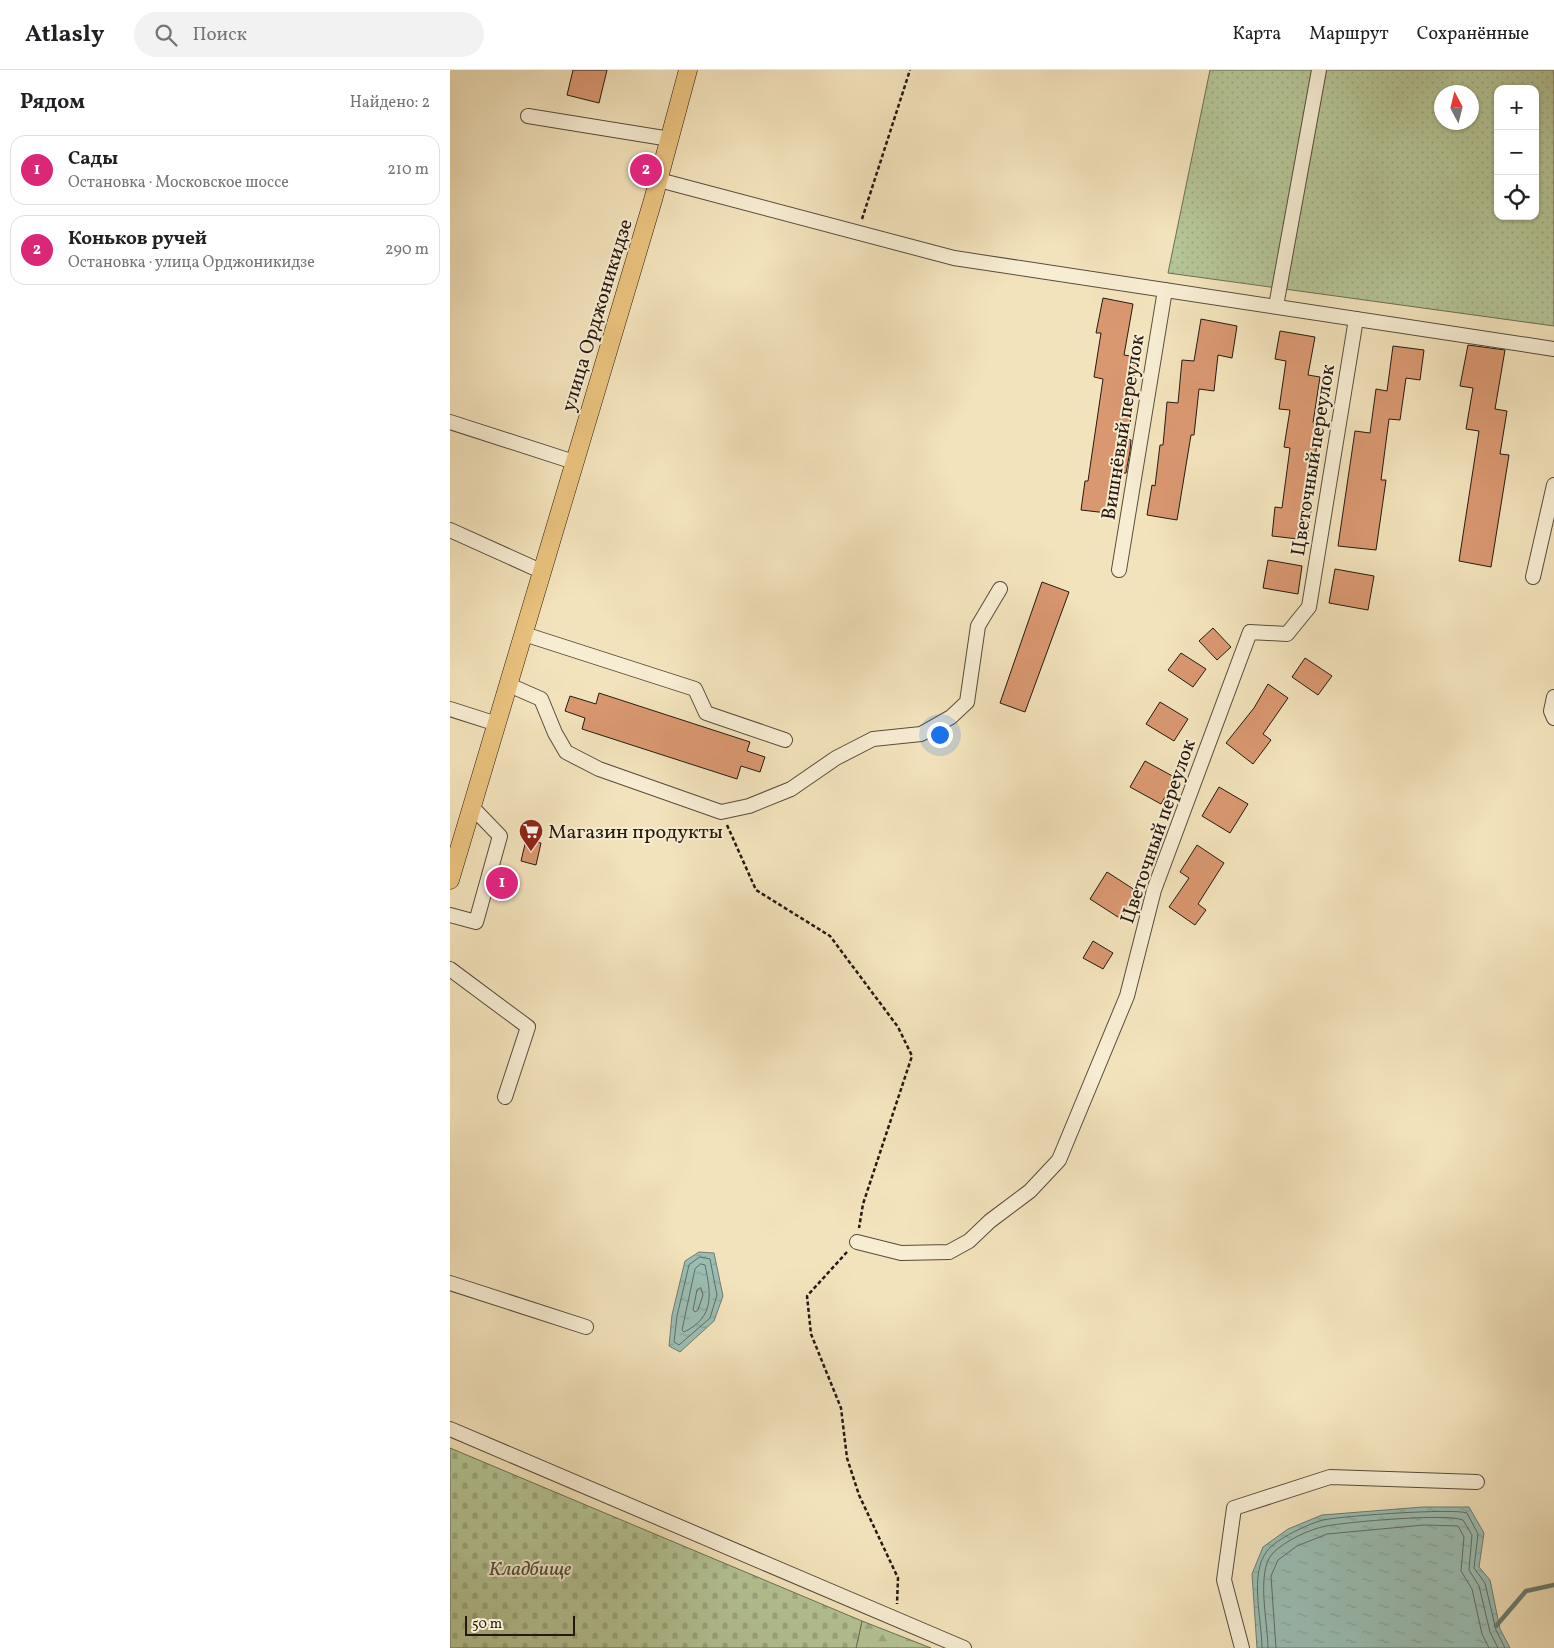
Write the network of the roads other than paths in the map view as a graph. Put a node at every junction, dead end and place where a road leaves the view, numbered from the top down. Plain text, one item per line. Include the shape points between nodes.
1 (688, 70) edge
2 (1319, 70) edge
3 (528, 116) dead end
4 (670, 138) junction
5 (658, 180) junction
6 (1165, 290) junction
7 (1276, 306) junction
8 (1356, 319) junction
9 (1554, 349) edge
10 (450, 422) edge
11 (574, 462) junction
12 (1554, 485) edge
13 (450, 530) edge
14 (1119, 570) dead end
15 (543, 572) junction
16 (1533, 577) dead end
17 (1000, 590) dead end
18 (524, 634) junction
19 (509, 685) junction
20 (1554, 697) edge
21 (450, 708) edge
22 (1554, 718) edge
23 (497, 724) junction
24 (785, 740) dead end
25 (472, 807) junction
26 (450, 880) edge
27 (450, 915) edge
28 (450, 969) edge
29 (505, 1097) dead end
30 (857, 1242) road end
31 (450, 1283) edge
32 (586, 1327) dead end
33 (450, 1429) edge
34 (1477, 1482) dead end
35 (964, 1648) edge
36 (1242, 1648) edge

1 - 4 main road, улица Орджоникидзе
2 - 7 street
3 - 4 street
4 - 5 main road, улица Орджоникидзе
5 - 6 street via 954,258
5 - 11 main road, улица Орджоникидзе
6 - 7 street
6 - 14 street, Вишнёвый переулок
7 - 8 street
8 - 9 street
8 - 30 street, Цветочный переулок via 1309,607 1287,634 1250,632 1154,890 1127,996 1059,1160 1030,1191 969,1241 949,1252 901,1253
10 - 11 street
11 - 15 main road, улица Орджоникидзе
12 - 16 street
13 - 15 street
15 - 18 main road, улица Орджоникидзе
17 - 19 street via 978,626 967,702 951,717 921,734 873,740 836,758 791,789 748,806 720,812 599,769 566,752 554,733 541,699
18 - 19 main road, улица Орджоникидзе
18 - 24 street via 695,689 706,713
19 - 23 main road, улица Орджоникидзе
20 - 22 street via 1551,712
21 - 23 street
23 - 25 main road, улица Орджоникидзе
25 - 26 main road, улица Орджоникидзе
25 - 27 street via 500,836 476,922
28 - 29 street via 528,1027
31 - 32 street
33 - 35 street
34 - 36 street via 1330,1477 1234,1508 1224,1580

